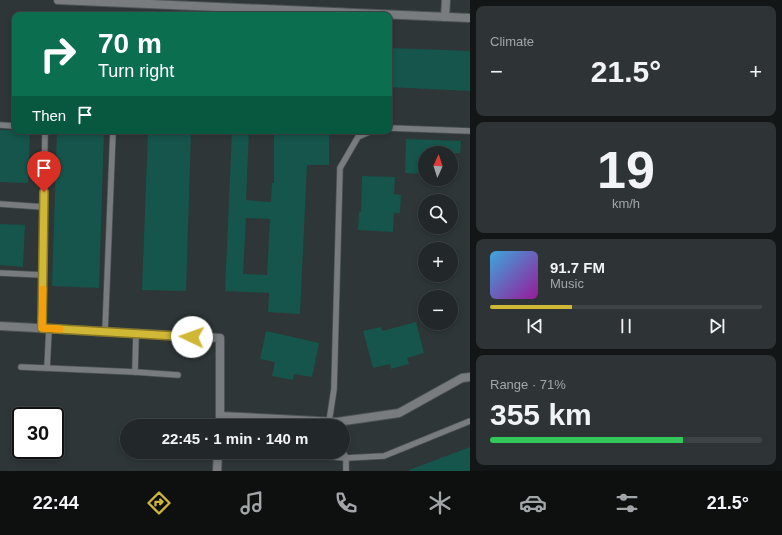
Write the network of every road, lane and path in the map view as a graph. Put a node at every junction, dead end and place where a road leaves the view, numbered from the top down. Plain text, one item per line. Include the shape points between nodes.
1 (58, 0) edge
2 (446, 0) edge
3 (107, 1) edge
4 (244, 4) edge
5 (368, 12) edge
6 (392, 14) edge
7 (445, 17) junction
8 (470, 18) edge
9 (0, 125) edge
10 (12, 126) edge
11 (392, 128) edge
12 (470, 131) edge
13 (45, 134) edge
14 (113, 134) edge
15 (364, 134) edge
16 (0, 204) edge
17 (44, 207) junction
18 (0, 273) edge
19 (43, 275) junction
20 (0, 326) edge
21 (46, 329) junction
22 (104, 332) junction
23 (136, 334) junction
24 (21, 367) dead end
25 (47, 368) junction
26 (135, 372) junction
27 (178, 375) dead end
28 (470, 377) edge
29 (220, 416) joint
30 (261, 419) edge
31 (331, 419) edge
32 (350, 420) edge
33 (470, 421) edge
34 (350, 458) edge
35 (218, 459) edge
36 (346, 459) edge
37 (217, 471) edge
38 (346, 471) edge

1 - 3 street
2 - 7 street
3 - 4 street
4 - 5 street
6 - 7 street
7 - 8 street
9 - 10 lane
11 - 12 lane
13 - 17 lane
14 - 22 lane
15 - 31 lane via 358,137 340,168 334,389
16 - 17 lane
17 - 19 lane
18 - 19 lane
19 - 21 lane
20 - 21 street
21 - 22 street
21 - 25 lane
22 - 23 street
23 - 26 lane
23 - 29 street via 220,338
24 - 25 lane
25 - 26 lane
26 - 27 lane
28 - 32 street via 462,378 398,413
29 - 30 street
33 - 34 lane via 384,456
35 - 37 street
36 - 38 lane

